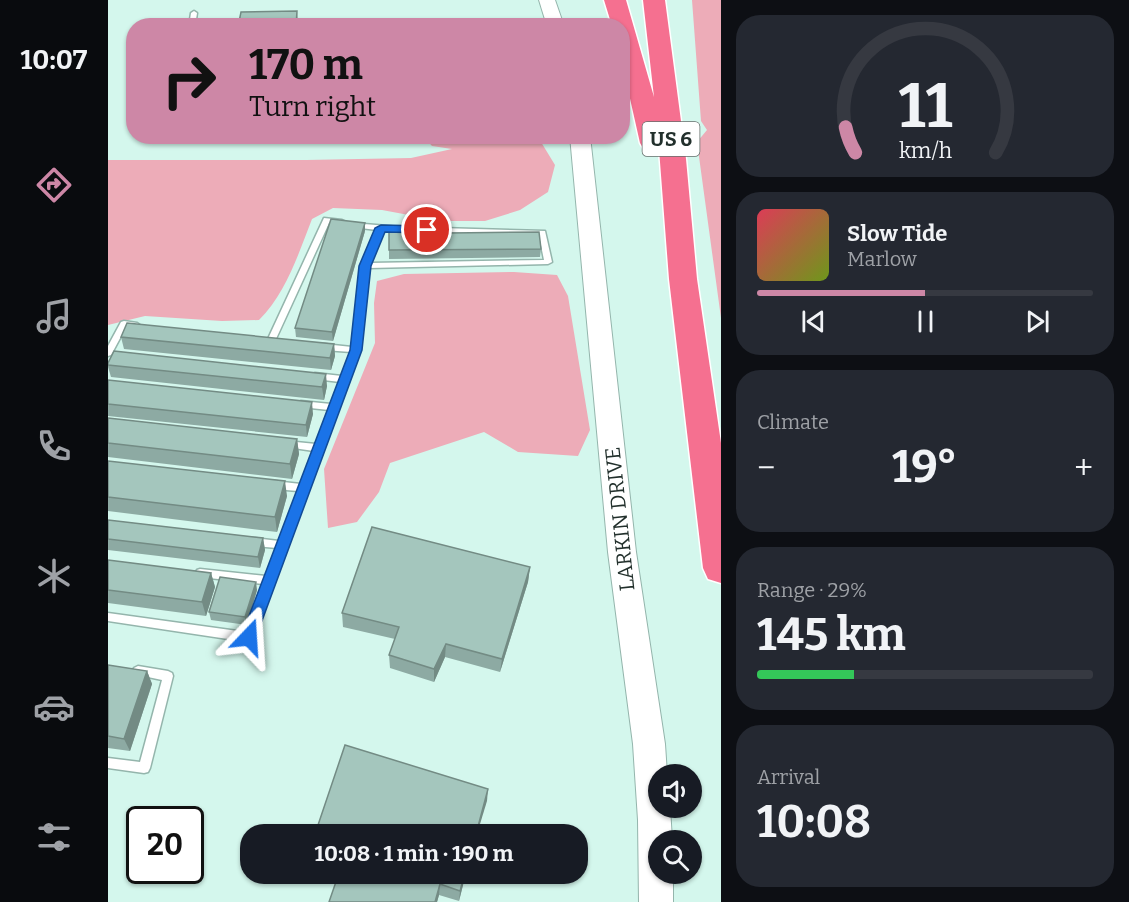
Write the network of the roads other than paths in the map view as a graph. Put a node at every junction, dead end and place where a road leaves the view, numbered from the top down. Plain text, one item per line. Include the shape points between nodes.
1 (547, 0) edge
2 (615, 0) edge
3 (654, 0) edge
4 (195, 13) dead end
5 (194, 18) edge
6 (553, 18) edge
7 (620, 18) edge
8 (630, 50) edge
9 (581, 144) edge
10 (381, 228) junction
11 (404, 229) edge
12 (427, 230) edge
13 (365, 266) junction
14 (682, 279) junction
15 (147, 327) edge
16 (260, 339) edge
17 (271, 341) junction
18 (281, 342) edge
19 (313, 345) edge
20 (356, 350) junction
21 (108, 354) edge
22 (120, 356) edge
23 (310, 375) edge
24 (345, 379) junction
25 (287, 402) edge
26 (335, 408) junction
27 (272, 442) edge
28 (319, 448) junction
29 (258, 483) edge
30 (304, 488) junction
31 (248, 541) edge
32 (283, 545) junction
33 (721, 568) edge
34 (189, 572) edge
35 (270, 582) junction
36 (108, 617) edge
37 (128, 670) edge
38 (108, 763) edge
39 (656, 902) edge

1 - 6 street
2 - 7 highway, US 6
3 - 14 highway, US 6 via 673,159
4 - 5 lane
8 - 14 highway, US 6
9 - 39 street, LARKIN DRIVE via 622,552 650,744
10 - 11 lane
10 - 13 lane
10 - 17 lane via 327,220
12 - 13 lane via 542,233 548,262
13 - 20 lane
14 - 33 highway, US 6
15 - 21 lane via 124,324
16 - 17 lane
17 - 18 lane
19 - 20 lane
20 - 24 lane
21 - 22 lane
23 - 24 lane
24 - 26 lane
25 - 26 lane
26 - 28 lane
27 - 28 lane
28 - 30 lane
29 - 30 lane
30 - 32 lane
31 - 32 lane
32 - 35 lane
34 - 35 lane
35 - 36 lane via 249,637
37 - 38 lane via 168,676 144,768

